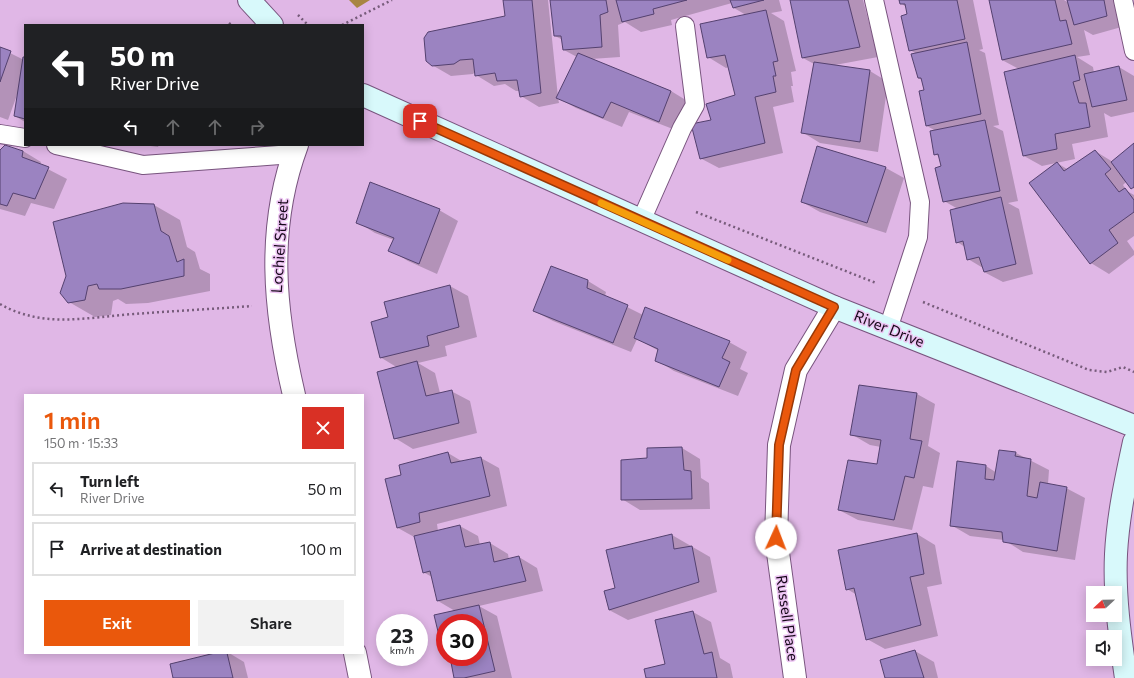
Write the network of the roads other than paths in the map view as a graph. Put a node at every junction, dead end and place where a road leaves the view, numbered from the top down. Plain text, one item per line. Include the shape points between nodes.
1 (249, 0) edge
2 (874, 0) edge
3 (1123, 0) edge
4 (271, 24) edge
5 (685, 26) dead end
6 (1134, 51) edge
7 (364, 95) edge
8 (0, 134) edge
9 (24, 138) edge
10 (60, 146) edge
11 (295, 150) edge
12 (641, 221) junction
13 (834, 307) junction
14 (888, 329) junction
15 (294, 394) edge
16 (1134, 426) edge
17 (1134, 442) edge
18 (354, 654) edge
19 (360, 678) edge
20 (795, 678) edge
21 (1126, 678) edge

1 - 4 street
2 - 14 lane via 920,202 918,237
3 - 6 lane
5 - 12 lane via 695,105 682,128
7 - 12 street, River Drive
8 - 9 lane
10 - 11 lane via 143,165
11 - 15 street, Lochiel Street via 288,170 280,212 275,277 276,304
12 - 13 street, River Drive
13 - 14 street, River Drive
13 - 20 street, Russell Place via 796,370 779,445 776,538
14 - 16 street, River Drive
17 - 21 street via 1126,478 1116,554 1119,630
18 - 19 street

